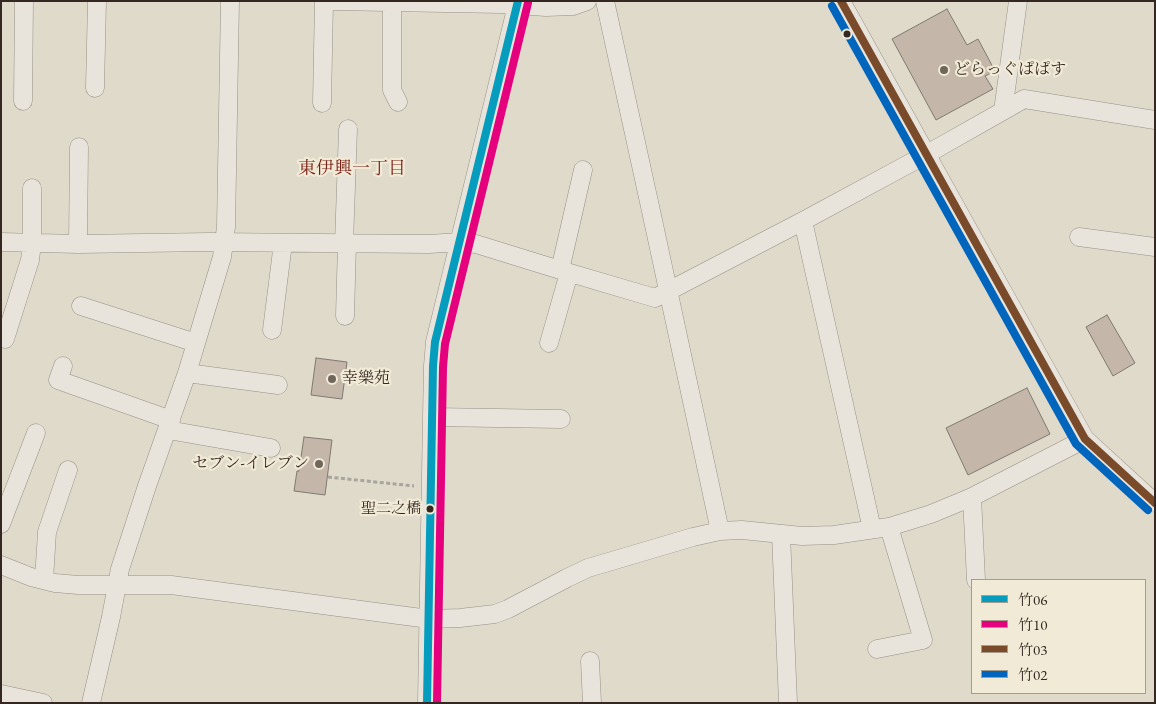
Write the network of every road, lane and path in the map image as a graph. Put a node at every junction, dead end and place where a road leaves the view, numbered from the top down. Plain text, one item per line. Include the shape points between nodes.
1 (24, 1) edge
2 (97, 1) edge
3 (230, 1) edge
4 (324, 1) edge
5 (332, 1) edge
6 (587, 1) edge
7 (605, 1) edge
8 (841, 1) edge
9 (1018, 1) edge
10 (392, 2) edge
11 (518, 3) edge
12 (95, 88) dead end
13 (23, 101) dead end
14 (398, 102) dead end
15 (322, 103) dead end
16 (1003, 110) junction
17 (1155, 120) edge
18 (348, 129) dead end
19 (79, 147) dead end
20 (927, 154) junction
21 (583, 170) dead end
22 (32, 188) dead end
23 (803, 221) junction
24 (1079, 237) dead end
25 (1, 242) edge
26 (224, 242) junction
27 (459, 242) junction
28 (32, 243) junction
29 (283, 243) junction
30 (346, 243) junction
31 (78, 244) junction
32 (1155, 247) edge
33 (564, 272) junction
34 (669, 291) junction
35 (81, 306) dead end
36 (345, 316) dead end
37 (272, 330) dead end
38 (5, 339) dead end
39 (196, 343) junction
40 (549, 343) dead end
41 (63, 366) dead end
42 (188, 373) junction
43 (278, 385) dead end
44 (432, 417) junction
45 (170, 425) junction
46 (550, 425) dead end
47 (36, 433) dead end
48 (1085, 440) junction
49 (271, 448) dead end
50 (68, 470) dead end
51 (328, 476) dead end
52 (416, 486) dead end
53 (972, 497) junction
54 (1155, 504) edge
55 (1, 524) edge
56 (881, 528) junction
57 (720, 531) junction
58 (782, 534) junction
59 (1, 565) edge
60 (976, 579) edge
61 (44, 580) junction
62 (117, 585) junction
63 (429, 619) junction
64 (877, 649) dead end
65 (590, 661) dead end
66 (1, 694) edge
67 (43, 703) edge
68 (91, 703) edge
69 (428, 703) edge
70 (592, 703) edge
71 (788, 703) edge

1 - 13 street
2 - 12 street
3 - 26 street
4 - 15 street
5 - 10 street
6 - 11 street via 573,6 546,7
7 - 34 street
8 - 20 street
9 - 16 street
10 - 11 street
10 - 14 street via 392,90
11 - 27 street
16 - 17 street via 1024,99
16 - 20 street
18 - 30 street
19 - 31 street
20 - 23 street
20 - 48 street
21 - 33 street
22 - 28 street
23 - 34 street
23 - 56 street
24 - 32 street
25 - 28 street
26 - 29 street
26 - 31 street
26 - 39 street
27 - 30 street
27 - 33 street via 476,244
27 - 44 street via 435,342
28 - 31 street
28 - 38 street via 30,260
29 - 30 street
29 - 37 street
30 - 36 street
33 - 34 street via 655,298
33 - 40 street
34 - 57 street
35 - 39 street
39 - 42 street
41 - 45 street via 58,380
42 - 43 street
42 - 45 street
44 - 46 street
44 - 63 street
45 - 49 street
45 - 62 street via 147,486
47 - 55 street
48 - 53 street
48 - 54 street
50 - 61 street via 47,532
51 - 52 path
53 - 56 street via 931,514
53 - 60 street
56 - 58 street via 834,535
56 - 64 street via 924,640
57 - 58 street
57 - 63 street via 588,568 495,614
58 - 71 street
59 - 61 street
61 - 62 street via 78,585
62 - 63 street via 171,585
62 - 68 street
63 - 69 street
65 - 70 street
66 - 67 street

